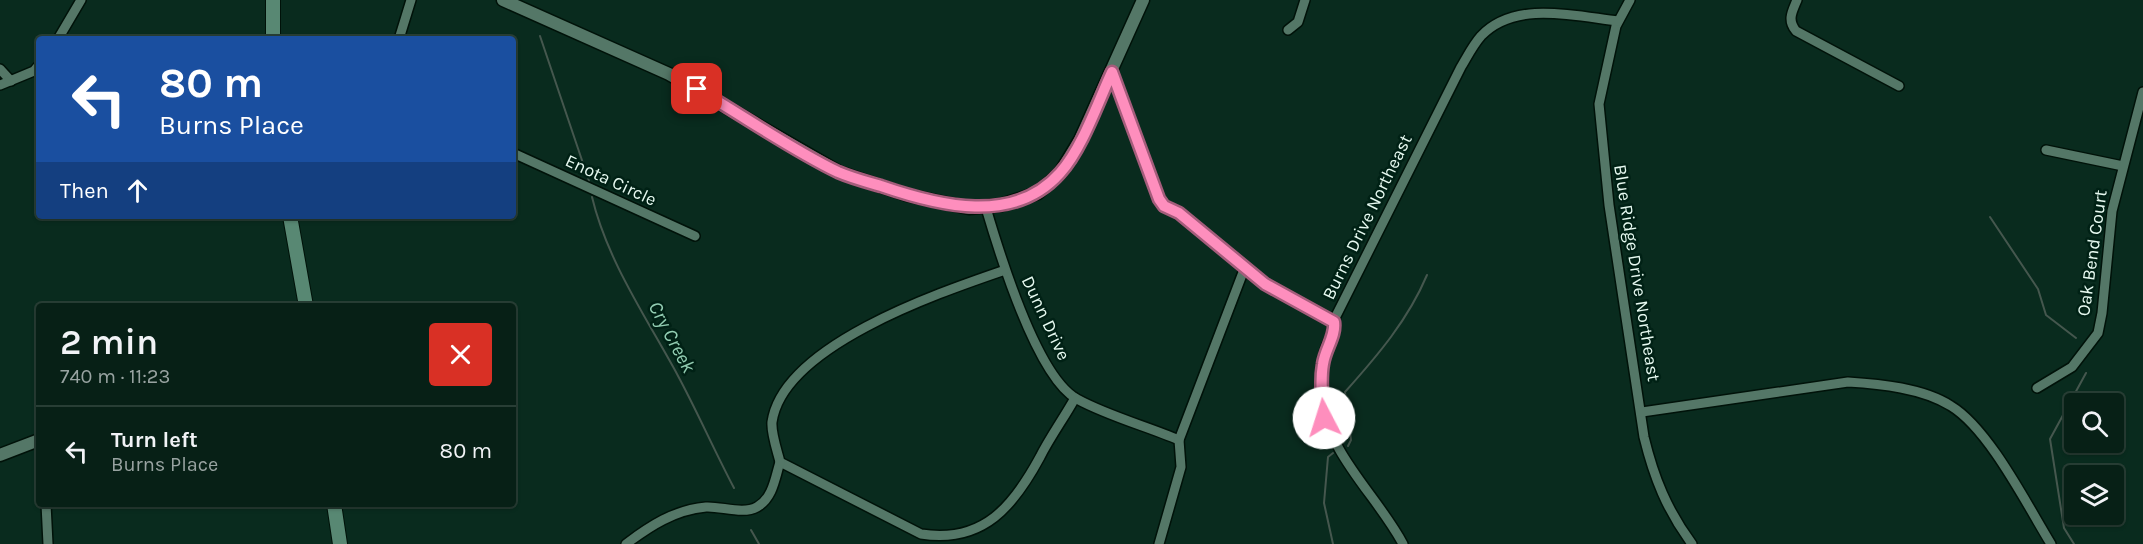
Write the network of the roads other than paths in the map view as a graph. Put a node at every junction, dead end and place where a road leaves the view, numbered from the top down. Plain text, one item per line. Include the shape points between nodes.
1 (81, 0) edge
2 (273, 0) edge
3 (411, 0) edge
4 (503, 0) edge
5 (1143, 0) edge
6 (1305, 0) edge
7 (1630, 0) edge
8 (1797, 0) edge
9 (1618, 21) junction
10 (1288, 30) dead end
11 (60, 36) edge
12 (273, 36) edge
13 (400, 36) edge
14 (36, 68) edge
15 (0, 69) edge
16 (1112, 72) junction
17 (10, 81) junction
18 (0, 85) edge
19 (1899, 86) dead end
20 (2143, 92) edge
21 (2046, 150) dead end
22 (516, 154) edge
23 (2123, 166) junction
24 (986, 208) junction
25 (291, 219) edge
26 (694, 236) dead end
27 (1245, 267) junction
28 (1005, 270) junction
29 (305, 303) edge
30 (1334, 322) junction
31 (2037, 388) dead end
32 (1075, 398) junction
33 (1642, 412) junction
34 (1179, 440) junction
35 (36, 441) edge
36 (0, 455) edge
37 (780, 462) junction
38 (46, 507) edge
39 (334, 507) edge
40 (48, 544) edge
41 (340, 544) edge
42 (626, 544) edge
43 (1159, 544) edge
44 (1403, 544) edge
45 (1692, 544) edge
46 (2051, 544) edge

1 - 11 street
2 - 12 main road
3 - 13 street
4 - 24 street via 669,74 839,172 907,195
5 - 16 street
6 - 10 street via 1298,22
7 - 9 street, Blue Ridge Drive Northeast
8 - 19 street via 1790,18 1796,31
9 - 30 street, Burns Drive Northeast via 1556,11 1536,12 1495,25 1481,35 1461,67
9 - 33 street, Blue Ridge Drive Northeast via 1599,104 1609,205
14 - 17 street
15 - 17 street
16 - 24 street via 1060,173 1038,193
16 - 27 street via 1159,199
17 - 18 street
20 - 23 street, Oak Bend Court
21 - 23 street
22 - 26 street, Enota Circle
23 - 31 street, Oak Bend Court via 2112,211 2098,333 2072,367
24 - 28 street, Dunn Drive
25 - 29 main road
27 - 30 street via 1265,284
27 - 34 street
28 - 32 street, Dunn Drive via 1053,372
28 - 37 street via 930,296 850,336 818,357 785,388 772,422
30 - 44 street, Burns Drive Northeast via 1335,330 1322,367 1324,418 1332,440 1389,517
32 - 34 street, Dunn Drive
32 - 37 street via 1008,510 965,535 921,534
33 - 45 street, Blue Ridge Drive Northeast via 1652,472 1662,498
33 - 46 street via 1848,382 1935,398 1967,418 1988,443
34 - 43 street via 1180,467
35 - 36 street
37 - 42 street via 771,493 757,507 706,507 667,516
38 - 40 street
39 - 41 main road

